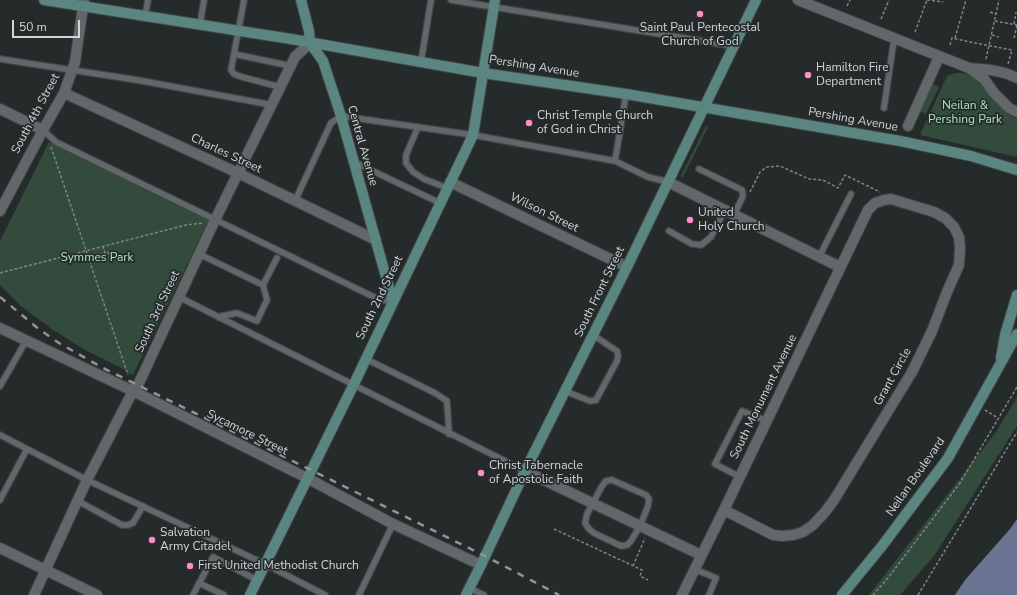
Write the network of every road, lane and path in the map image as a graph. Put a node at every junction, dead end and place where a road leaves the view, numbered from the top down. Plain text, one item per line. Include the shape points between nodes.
1 (44, 0) edge
2 (148, 0) edge
3 (204, 0) edge
4 (244, 0) edge
5 (300, 0) edge
6 (431, 0) edge
7 (451, 0) edge
8 (756, 0) edge
9 (798, 0) edge
10 (850, 0) edge
11 (889, 0) edge
12 (927, 0) edge
13 (966, 0) edge
14 (999, 0) edge
15 (943, 2) dead end
16 (84, 3) edge
17 (494, 4) edge
18 (847, 6) dead end
19 (990, 12) dead end
20 (1016, 12) dead end
21 (996, 14) junction
22 (145, 16) junction
23 (881, 19) dead end
24 (995, 21) junction
25 (200, 24) junction
26 (1014, 24) junction
27 (1017, 25) edge
28 (238, 31) junction
29 (915, 32) dead end
30 (992, 35) junction
31 (999, 37) dead end
32 (955, 38) junction
33 (1014, 38) dead end
34 (894, 39) junction
35 (310, 43) junction
36 (733, 46) junction
37 (950, 46) dead end
38 (989, 46) junction
39 (234, 54) junction
40 (939, 57) junction
41 (0, 58) edge
42 (986, 60) dead end
43 (421, 62) junction
44 (291, 66) junction
45 (1007, 67) dead end
46 (969, 68) junction
47 (73, 70) junction
48 (483, 73) junction
49 (1017, 78) edge
50 (280, 87) junction
51 (64, 93) junction
52 (626, 94) junction
53 (272, 105) junction
54 (705, 108) junction
55 (884, 108) dead end
56 (0, 109) edge
57 (1017, 112) edge
58 (341, 116) junction
59 (908, 126) dead end
60 (418, 128) junction
61 (43, 130) junction
62 (473, 135) junction
63 (51, 145) dead end
64 (615, 161) junction
65 (353, 162) junction
66 (700, 169) dead end
67 (1017, 170) edge
68 (238, 173) junction
69 (668, 182) junction
70 (449, 185) junction
71 (881, 192) dead end
72 (4, 193) edge
73 (750, 193) dead end
74 (851, 194) dead end
75 (295, 201) junction
76 (440, 203) junction
77 (868, 210) joint
78 (0, 211) edge
79 (729, 212) junction
80 (215, 220) junction
81 (203, 223) dead end
82 (668, 231) dead end
83 (376, 240) junction
84 (103, 246) junction
85 (87, 251) junction
86 (105, 253) junction
87 (199, 254) junction
88 (819, 257) junction
89 (277, 258) dead end
90 (627, 267) junction
91 (840, 267) junction
92 (0, 272) edge
93 (263, 285) junction
94 (1017, 295) edge
95 (179, 297) junction
96 (393, 302) junction
97 (218, 317) junction
98 (0, 328) edge
99 (1017, 334) edge
100 (593, 335) junction
101 (26, 341) junction
102 (366, 359) junction
103 (999, 366) junction
104 (128, 375) dead end
105 (0, 386) edge
106 (353, 386) junction
107 (1017, 387) edge
108 (133, 391) junction
109 (565, 391) junction
110 (978, 405) junction
111 (998, 418) junction
112 (767, 422) junction
113 (1017, 432) edge
114 (449, 434) junction
115 (0, 435) edge
116 (27, 449) junction
117 (524, 472) junction
118 (740, 477) junction
119 (307, 478) junction
120 (87, 480) junction
121 (0, 500) edge
122 (78, 501) junction
123 (592, 504) junction
124 (142, 506) junction
125 (724, 510) junction
126 (393, 524) junction
127 (640, 526) junction
128 (554, 529) dead end
129 (646, 537) dead end
130 (0, 548) edge
131 (701, 555) junction
132 (265, 564) junction
133 (481, 565) junction
134 (633, 566) junction
135 (694, 569) junction
136 (46, 571) junction
137 (257, 580) junction
138 (648, 580) dead end
139 (199, 583) junction
140 (467, 591) edge
141 (685, 594) edge
142 (34, 595) edge
143 (97, 595) edge
144 (193, 595) edge
145 (224, 595) edge
146 (250, 595) edge
147 (325, 595) edge
148 (359, 595) edge
149 (484, 595) edge
150 (709, 595) edge
151 (842, 595) edge
152 (873, 595) edge
153 (918, 595) edge

1 - 16 street, Pershing Avenue
2 - 22 lane
3 - 25 lane
4 - 28 lane
5 - 35 street, Central Avenue
6 - 43 lane
7 - 17 lane
8 - 36 street, South Front Street
9 - 34 street
10 - 18 path
11 - 23 path
12 - 15 path
12 - 29 path
13 - 32 path
14 - 21 path
16 - 22 street, Pershing Avenue
16 - 47 street, South 4th Street
17 - 36 lane
17 - 48 street, South 2nd Street
19 - 21 path
20 - 26 path
21 - 24 path
22 - 25 street, Pershing Avenue
24 - 26 path
24 - 30 path
25 - 28 street, Pershing Avenue
26 - 27 path
27 - 33 path
28 - 35 street, Pershing Avenue
28 - 39 lane
30 - 31 path
30 - 38 path
32 - 37 path via 952,38
32 - 38 path
34 - 40 street
34 - 55 lane
35 - 43 street, Pershing Avenue
35 - 44 street, South 3rd Street via 295,57
35 - 58 street, Central Avenue via 323,61
36 - 54 street, South Front Street
38 - 42 path
38 - 45 path via 1012,50
39 - 44 lane
39 - 50 lane via 231,70 234,74
40 - 46 street
40 - 59 street
41 - 47 lane
43 - 48 street, Pershing Avenue
44 - 50 street, South 3rd Street
46 - 49 street via 991,70
46 - 57 street via 984,79 1009,108
47 - 51 street, South 4th Street
47 - 53 lane
48 - 52 street, Pershing Avenue
48 - 62 street, South 2nd Street
50 - 53 street, South 3rd Street
51 - 61 street, South 4th Street
51 - 68 street, Charles Street
52 - 54 street, Pershing Avenue
52 - 64 lane
53 - 68 street, South 3rd Street
54 - 67 street, Pershing Avenue via 934,148
54 - 69 street, South Front Street
56 - 61 street
58 - 60 lane
58 - 65 street, Central Avenue
58 - 75 lane via 331,123
60 - 62 lane
60 - 70 lane via 406,155 406,163 413,172 424,179
61 - 72 street, South 4th Street
61 - 80 lane via 56,142
62 - 64 lane
62 - 70 street, South 2nd Street
63 - 85 path
64 - 69 lane via 648,177
65 - 76 lane
65 - 83 street, Central Avenue
66 - 79 lane via 742,190 743,196
68 - 75 street, Charles Street
68 - 80 street, South 3rd Street
69 - 79 street
69 - 90 street, South Front Street
70 - 76 street, South 2nd Street
70 - 90 street, Wilson Street
71 - 73 path via 845,175 838,188 823,180 809,179 780,166 767,167 760,172
72 - 78 street, South 4th Street
74 - 88 lane
75 - 83 street, Charles Street
76 - 96 street, South 2nd Street
77 - 91 street, South Monument Avenue
77 - 125 street, Grant Circle via 875,203 891,199 934,212 954,227 959,237 959,265 932,331 898,397 834,500 813,525 793,535 772,535
79 - 82 lane via 711,237 701,245 692,244
79 - 88 street
80 - 87 street, South 3rd Street
80 - 96 lane via 378,299
81 - 84 path
83 - 96 street, Central Avenue
84 - 85 path
84 - 86 path
85 - 92 path
85 - 104 path
86 - 86 path via 108,252 110,259 103,261 101,254
87 - 93 lane
87 - 95 street, South 3rd Street
88 - 91 street
89 - 93 lane
90 - 100 street, South Front Street
91 - 112 street, South Monument Avenue
93 - 97 lane via 267,300 257,321 237,313
94 - 103 street, Neilan Boulevard
95 - 97 lane
95 - 108 street, South 3rd Street
96 - 102 street, South 2nd Street
97 - 106 lane
98 - 101 street, Sycamore Street
99 - 103 street, Neilan Boulevard
100 - 109 street, South Front Street
100 - 109 lane via 617,351 617,361 596,400 581,398
101 - 105 lane
101 - 108 street, Sycamore Street
102 - 106 street, South 2nd Street
102 - 114 lane via 447,401
103 - 110 street, Neilan Boulevard
106 - 114 lane
106 - 119 street, South 2nd Street
107 - 111 path
108 - 119 street, Sycamore Street
108 - 120 street, South 3rd Street
109 - 117 street, South Front Street
110 - 111 path
110 - 151 street, Neilan Boulevard via 948,458
111 - 152 path via 960,483
112 - 118 street, South Monument Avenue
112 - 118 lane via 742,411 715,464
113 - 153 path
114 - 117 lane
115 - 116 lane
116 - 120 lane
116 - 121 lane
117 - 123 street
117 - 133 street, South Front Street
118 - 125 street, South Monument Avenue
119 - 126 street, Sycamore Street
119 - 132 street, South 2nd Street
120 - 122 street, South 3rd Street
120 - 124 lane
122 - 124 lane via 128,526 133,523
122 - 136 street, South 3rd Street
123 - 127 street
123 - 127 lane via 585,523 589,529 620,546 632,541
123 - 127 lane via 606,481 617,481 646,495 649,499
124 - 132 lane
125 - 131 street, South Monument Avenue
126 - 133 street, Sycamore Street
126 - 148 lane
127 - 131 street
128 - 134 path
129 - 134 path
130 - 136 street
131 - 135 street, South Monument Avenue
132 - 137 street, South 2nd Street
132 - 147 lane
133 - 140 street, South Front Street
134 - 138 path via 642,570 640,576
135 - 141 street, South Monument Avenue
135 - 150 lane via 716,578
136 - 142 street, South 3rd Street
136 - 143 street
137 - 139 lane via 213,557
137 - 146 street, South 2nd Street
139 - 144 lane
139 - 145 lane
140 - 149 lane

